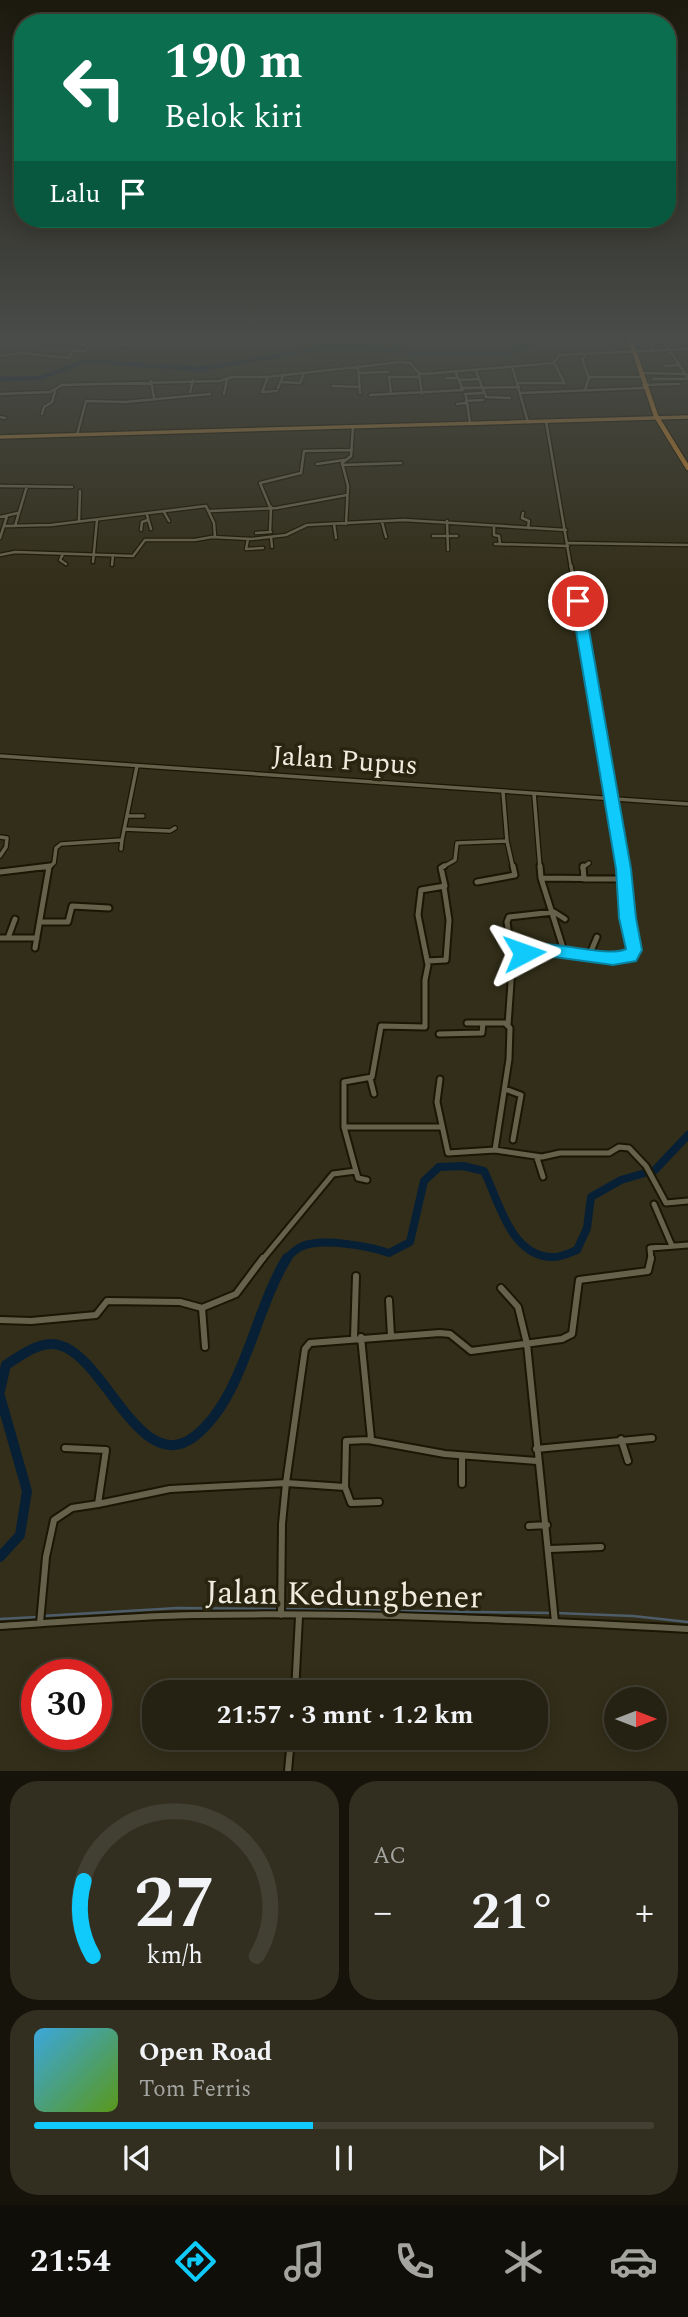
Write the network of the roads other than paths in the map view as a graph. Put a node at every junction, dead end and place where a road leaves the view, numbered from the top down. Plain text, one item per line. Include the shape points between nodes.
1 (657, 418) edge
2 (81, 419) edge
3 (469, 419) edge
4 (527, 419) edge
5 (634, 419) edge
6 (548, 421) junction
7 (528, 422) junction
8 (470, 424) junction
9 (353, 427) junction
10 (77, 435) junction
11 (0, 437) edge
12 (352, 450) junction
13 (345, 460) junction
14 (401, 463) dead end
15 (317, 464) dead end
16 (342, 466) junction
17 (688, 468) edge
18 (0, 486) edge
19 (27, 486) junction
20 (72, 487) dead end
21 (80, 491) dead end
22 (347, 495) junction
23 (271, 507) junction
24 (210, 510) junction
25 (164, 512) junction
26 (18, 513) junction
27 (523, 513) dead end
28 (7, 516) junction
29 (0, 517) edge
30 (147, 517) junction
31 (97, 520) junction
32 (79, 521) junction
33 (169, 521) dead end
34 (447, 521) junction
35 (382, 522) junction
36 (334, 524) junction
37 (346, 524) junction
38 (4, 526) junction
39 (15, 526) junction
40 (494, 527) junction
41 (528, 528) junction
42 (151, 529) dead end
43 (141, 530) dead end
44 (566, 530) junction
45 (257, 533) dead end
46 (271, 535) junction
47 (433, 536) dead end
48 (446, 536) junction
49 (457, 536) dead end
50 (215, 537) junction
51 (386, 537) dead end
52 (0, 538) edge
53 (335, 538) dead end
54 (248, 539) junction
55 (495, 544) dead end
56 (500, 544) junction
57 (688, 544) edge
58 (568, 545) junction
59 (272, 547) dead end
60 (263, 548) dead end
61 (448, 550) dead end
62 (28, 553) junction
63 (63, 554) junction
64 (0, 555) edge
65 (96, 555) junction
66 (113, 555) junction
67 (26, 559) dead end
68 (100, 563) dead end
69 (66, 564) dead end
70 (112, 565) dead end
71 (0, 756) edge
72 (136, 766) junction
73 (503, 792) junction
74 (534, 794) junction
75 (611, 799) junction
76 (688, 804) edge
77 (127, 816) junction
78 (144, 816) dead end
79 (174, 828) dead end
80 (124, 829) junction
81 (0, 837) edge
82 (121, 840) junction
83 (507, 841) junction
84 (121, 849) dead end
85 (0, 856) edge
86 (589, 863) dead end
87 (49, 867) junction
88 (0, 872) edge
89 (541, 878) junction
90 (584, 879) junction
91 (625, 879) junction
92 (477, 882) dead end
93 (444, 887) junction
94 (109, 908) dead end
95 (554, 912) junction
96 (15, 919) dead end
97 (565, 919) dead end
98 (41, 922) junction
99 (597, 937) dead end
100 (0, 938) edge
101 (8, 938) junction
102 (37, 938) junction
103 (35, 948) dead end
104 (564, 951) junction
105 (512, 956) junction
106 (589, 956) junction
107 (427, 961) junction
108 (467, 1023) dead end
109 (483, 1023) junction
110 (508, 1025) junction
111 (439, 1034) dead end
112 (370, 1078) junction
113 (440, 1079) dead end
114 (505, 1089) junction
115 (374, 1094) dead end
116 (344, 1127) junction
117 (440, 1127) junction
118 (513, 1140) dead end
119 (495, 1150) junction
120 (534, 1157) junction
121 (356, 1171) junction
122 (543, 1177) dead end
123 (367, 1181) dead end
124 (688, 1201) edge
125 (654, 1204) dead end
126 (688, 1245) edge
127 (672, 1247) junction
128 (356, 1276) dead end
129 (501, 1288) dead end
130 (389, 1300) dead end
131 (202, 1308) junction
132 (0, 1320) edge
133 (391, 1336) junction
134 (357, 1337) junction
135 (527, 1344) junction
136 (205, 1347) dead end
137 (652, 1438) dead end
138 (371, 1439) junction
139 (621, 1439) junction
140 (65, 1448) dead end
141 (536, 1449) junction
142 (462, 1457) junction
143 (537, 1461) junction
144 (628, 1461) dead end
145 (286, 1483) junction
146 (461, 1484) dead end
147 (345, 1487) junction
148 (379, 1502) dead end
149 (98, 1504) junction
150 (547, 1525) junction
151 (529, 1526) dead end
152 (601, 1547) dead end
153 (550, 1549) junction
154 (281, 1609) junction
155 (299, 1617) junction
156 (555, 1617) junction
157 (40, 1621) junction
158 (0, 1626) edge
159 (688, 1629) edge
160 (296, 1680) edge
161 (290, 1750) edge
162 (288, 1771) edge

1 - 17 highway
2 - 10 street
3 - 8 street
4 - 7 street
5 - 6 main road
6 - 7 main road
6 - 44 street
7 - 8 main road
8 - 9 main road
9 - 10 main road
9 - 12 street
10 - 11 main road
12 - 13 street
12 - 23 street via 304,451 300,474 260,483
13 - 15 street
13 - 16 street
14 - 16 street
16 - 22 street
18 - 19 street
19 - 20 street
19 - 26 street
21 - 32 street
22 - 23 street
22 - 37 street
23 - 24 street
23 - 46 street
24 - 25 street via 205,506
24 - 50 street
25 - 30 street
25 - 33 street
26 - 28 street
26 - 39 street
27 - 41 street
28 - 29 street
28 - 38 street
30 - 31 street
30 - 42 street
30 - 43 street
31 - 32 street
31 - 65 street
32 - 39 street via 52,527
34 - 35 street
34 - 40 street
34 - 48 street
35 - 37 street
35 - 51 street
36 - 37 street
36 - 46 street
36 - 53 street
38 - 39 street
38 - 52 street
40 - 41 street
40 - 56 street
41 - 44 street
44 - 58 street
45 - 46 street
46 - 54 street
46 - 59 street
47 - 48 street
48 - 49 street
48 - 61 street
50 - 54 street
50 - 66 street via 145,540 134,556
54 - 60 street via 246,549
55 - 56 street
56 - 58 street
57 - 58 street
58 - 75 street
62 - 63 street
62 - 64 street
62 - 67 street
63 - 65 street
63 - 69 street via 60,560
65 - 66 street
65 - 68 street via 94,561
66 - 70 street
71 - 72 street, Jalan Pupus
72 - 73 street, Jalan Pupus
72 - 77 street
73 - 74 street, Jalan Pupus
73 - 83 street
74 - 75 street, Jalan Pupus
74 - 89 street
75 - 76 street, Jalan Pupus
75 - 91 street
77 - 78 street
77 - 80 street
79 - 80 street
80 - 82 street
81 - 85 street via 8,838
82 - 84 street
82 - 87 street via 59,845
83 - 92 street via 515,876
83 - 93 street via 456,843 455,860 442,867
86 - 90 street via 582,867
87 - 88 street
87 - 98 street
89 - 90 street
89 - 95 street
90 - 91 street
91 - 106 street via 632,954 613,959
93 - 107 street via 449,920 446,960
93 - 107 street via 421,890 418,915
94 - 98 street via 74,905 68,922
95 - 97 street
95 - 104 street
95 - 105 street via 507,919
96 - 101 street
98 - 102 street
99 - 106 street
100 - 101 street
101 - 102 street
102 - 103 street
104 - 105 street
104 - 106 street
105 - 110 street
107 - 112 street via 425,1027 380,1027
108 - 109 street
109 - 110 street
109 - 111 street via 482,1033
110 - 114 street via 511,1046
112 - 115 street
112 - 116 street via 344,1082
113 - 117 street
114 - 118 street via 521,1095
114 - 119 street
116 - 117 street
116 - 121 street
117 - 119 street via 448,1153
119 - 120 street
120 - 122 street
120 - 124 street via 609,1153 623,1147 633,1150 646,1166 666,1203
121 - 123 street via 358,1178
121 - 131 street via 333,1174 236,1294
125 - 127 street
126 - 127 street
127 - 135 street via 650,1248 646,1272 579,1280 572,1334
128 - 134 street
129 - 135 street via 517,1300
130 - 133 street
131 - 132 street via 180,1302 107,1301 96,1315
131 - 136 street
133 - 134 street
133 - 135 street via 445,1333 471,1351
134 - 138 street
134 - 145 street via 307,1345
135 - 141 street
137 - 139 street
138 - 142 street
138 - 147 street via 345,1442
139 - 141 street
139 - 144 street
140 - 149 street via 106,1450
141 - 143 street
142 - 143 street
142 - 146 street
143 - 150 street
145 - 147 street
145 - 149 street via 170,1489
145 - 154 street
147 - 148 street via 351,1503
149 - 157 street via 72,1508 54,1520
150 - 151 street
150 - 153 street
152 - 153 street
153 - 156 street
154 - 155 street, Jalan Kedungbener
154 - 157 street, Jalan Kedungbener
155 - 156 street, Jalan Kedungbener
155 - 160 street
156 - 159 street, Jalan Kedungbener
157 - 158 street, Jalan Kedungbener
161 - 162 street

